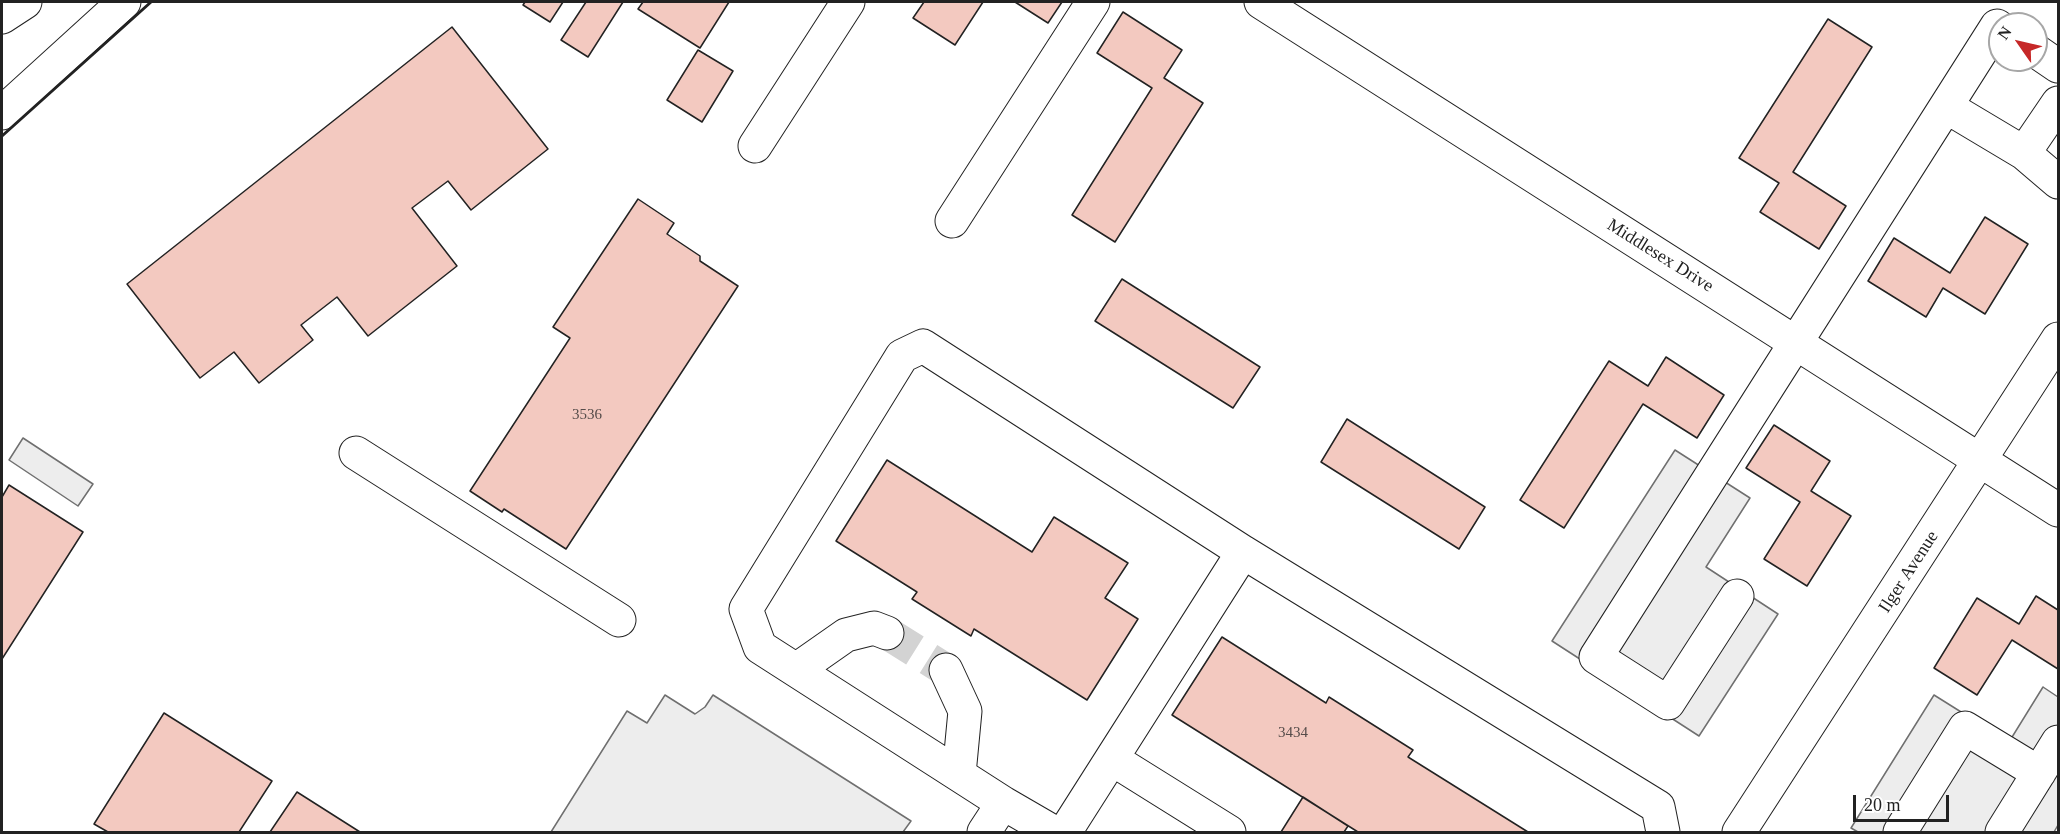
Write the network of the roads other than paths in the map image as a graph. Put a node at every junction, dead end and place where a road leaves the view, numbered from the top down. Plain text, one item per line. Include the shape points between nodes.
1 (25, 2) edge
2 (124, 2) edge
3 (848, 2) edge
4 (1093, 2) edge
5 (1261, 2) edge
6 (2, 17) edge
7 (1988, 41) edge
8 (2058, 103) edge
9 (1947, 107) junction
10 (2, 113) edge
11 (755, 146) dead end
12 (2024, 153) junction
13 (2058, 182) edge
14 (952, 221) dead end
15 (2058, 339) edge
16 (1796, 342) junction
17 (356, 453) dead end
18 (1981, 460) junction
19 (2058, 510) edge
20 (1243, 552) junction
21 (1737, 596) dead end
22 (619, 620) dead end
23 (887, 633) tunnel mouth
24 (796, 670) junction
25 (946, 670) tunnel mouth
26 (2058, 741) edge
27 (1112, 759) junction
28 (2039, 773) junction
29 (959, 774) junction
30 (1003, 802) junction
31 (984, 832) edge
32 (1053, 832) edge
33 (1065, 832) edge
34 (1229, 832) edge
35 (1663, 832) edge
36 (1739, 832) edge
37 (1900, 832) edge
38 (2002, 832) edge

1 - 6 main road
2 - 10 main road
3 - 11 main road
4 - 14 main road
5 - 16 main road, Middlesex Drive
7 - 9 main road
8 - 12 main road
9 - 12 main road
9 - 16 main road
12 - 13 main road
15 - 18 main road, Ilger Avenue
16 - 18 main road, Middlesex Drive
16 - 21 main road via 1596,657 1668,703
17 - 22 main road
18 - 19 main road, Middlesex Drive
18 - 36 main road, Ilger Avenue
20 - 24 main road via 923,346 902,356 746,609 760,647
20 - 27 main road
20 - 35 main road via 1658,807
23 - 24 main road via 874,628 846,635
24 - 29 main road
25 - 29 main road via 965,711
26 - 28 main road
27 - 33 main road
27 - 34 main road
28 - 37 main road via 1965,728
28 - 38 main road
29 - 30 main road
30 - 31 main road
30 - 32 main road

